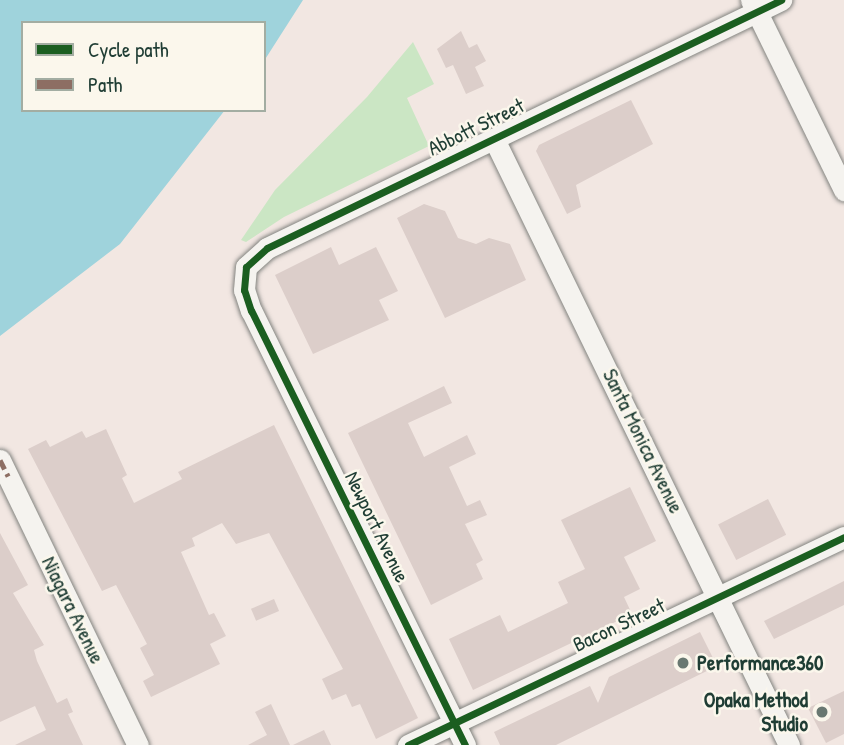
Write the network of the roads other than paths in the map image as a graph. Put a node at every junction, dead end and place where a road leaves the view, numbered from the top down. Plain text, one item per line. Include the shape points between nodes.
1 (781, 0) edge
2 (754, 6) edge
3 (494, 139) junction
4 (844, 190) edge
5 (258, 324) joint
6 (4, 468) edge
7 (844, 537) edge
8 (718, 597) junction
9 (454, 725) junction
10 (138, 745) edge
11 (408, 745) edge
12 (465, 745) edge
13 (789, 745) edge

1 - 2 street, Abbott Street
2 - 3 street, Abbott Street
2 - 4 street
3 - 5 street, Abbott Street via 254,256 243,278
3 - 8 street, Santa Monica Avenue
5 - 9 street, Newport Avenue
6 - 10 street, Niagara Avenue
7 - 8 street, Bacon Street
8 - 9 street, Bacon Street
8 - 13 street, Santa Monica Avenue
9 - 11 street, Bacon Street
9 - 12 street, Newport Avenue

